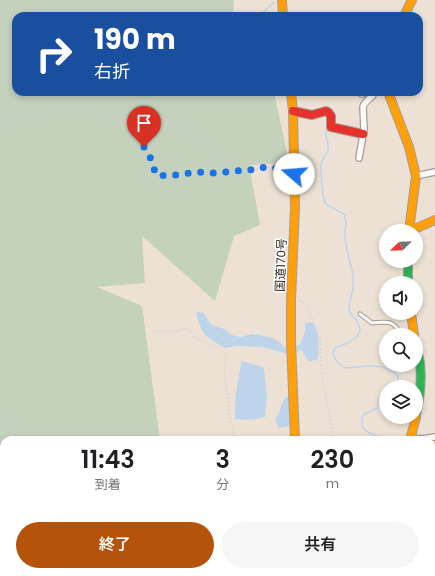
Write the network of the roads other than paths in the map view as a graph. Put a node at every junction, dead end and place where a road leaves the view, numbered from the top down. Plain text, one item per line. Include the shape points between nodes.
1 (282, 0) edge
2 (412, 0) edge
3 (283, 12) edge
4 (406, 12) edge
5 (291, 96) edge
6 (372, 96) edge
7 (390, 96) edge
8 (293, 111) junction
9 (363, 134) junction
10 (359, 158) dead end
11 (435, 172) edge
12 (416, 176) junction
13 (435, 220) edge
14 (411, 224) edge
15 (423, 225) edge
16 (360, 314) dead end
17 (398, 328) edge
18 (414, 424) edge
19 (295, 436) edge
20 (411, 436) edge

1 - 3 main road
2 - 4 main road
5 - 8 main road, 国道170号
6 - 9 street via 363,107
7 - 12 main road via 409,147
8 - 9 main road via 314,116 328,111 332,118 331,127
8 - 19 main road, 国道170号 via 295,207 291,342
9 - 10 street
11 - 12 street
12 - 14 main road
13 - 15 main road
16 - 17 lane via 372,323 390,322
18 - 20 main road

